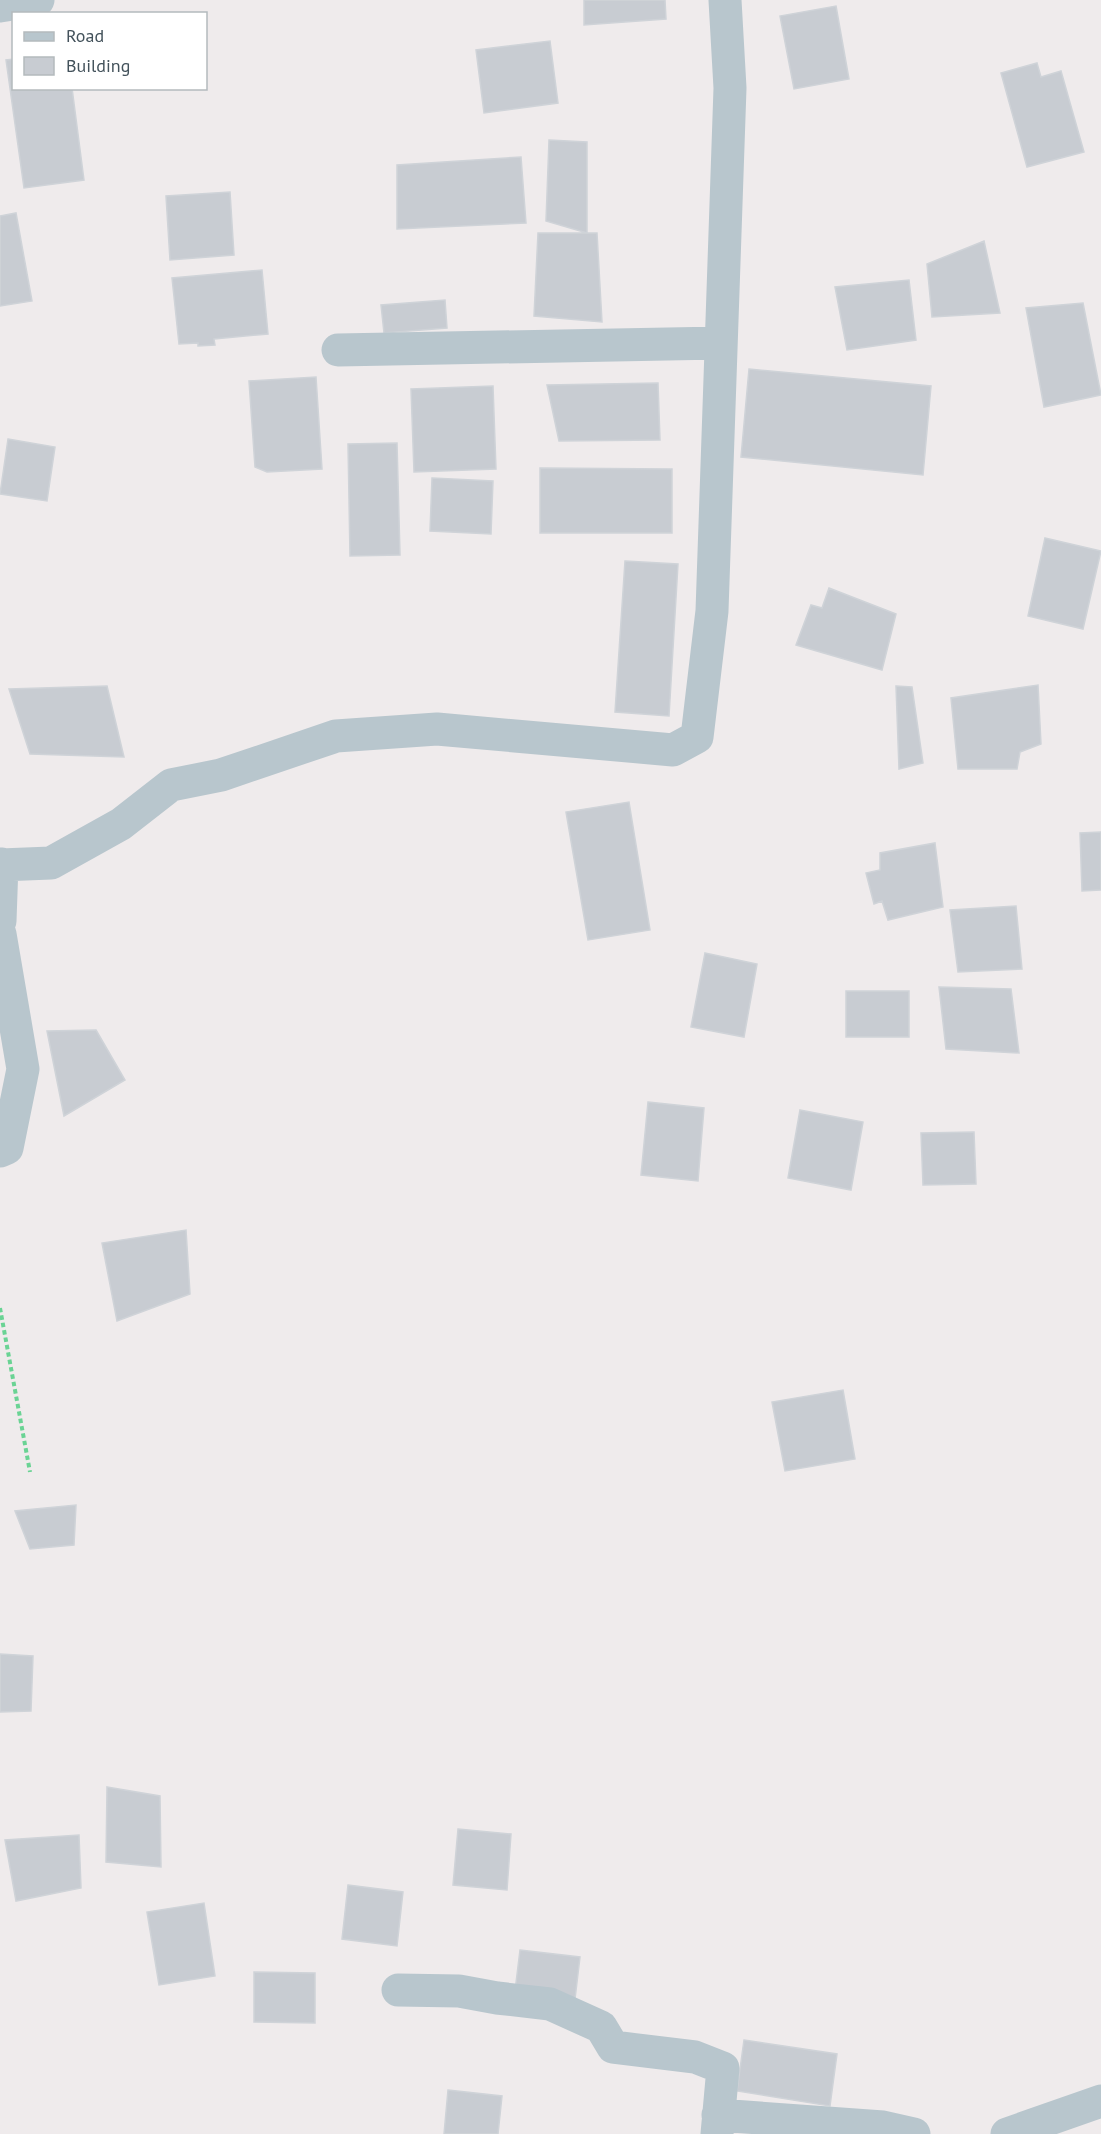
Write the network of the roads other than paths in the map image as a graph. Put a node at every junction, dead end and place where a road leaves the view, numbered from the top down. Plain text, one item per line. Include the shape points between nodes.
1 (38, 0) edge
2 (725, 0) edge
3 (0, 6) edge
4 (721, 343) junction
5 (338, 350) dead end
6 (1, 865) edge
7 (0, 921) edge
8 (0, 934) edge
9 (0, 1151) edge
10 (398, 1990) dead end
11 (1101, 2101) edge
12 (718, 2125) edge
13 (914, 2134) edge
14 (1007, 2134) edge

1 - 3 street
2 - 4 street via 730,88
4 - 5 street
4 - 6 street via 712,611 697,737 673,750 437,729 336,736 221,775 171,785 121,824 51,863
6 - 7 street
8 - 9 street via 23,1069 7,1148
10 - 12 street via 459,1991 550,2004 601,2027 613,2047 695,2057 723,2068
11 - 14 street
12 - 13 street via 883,2127

